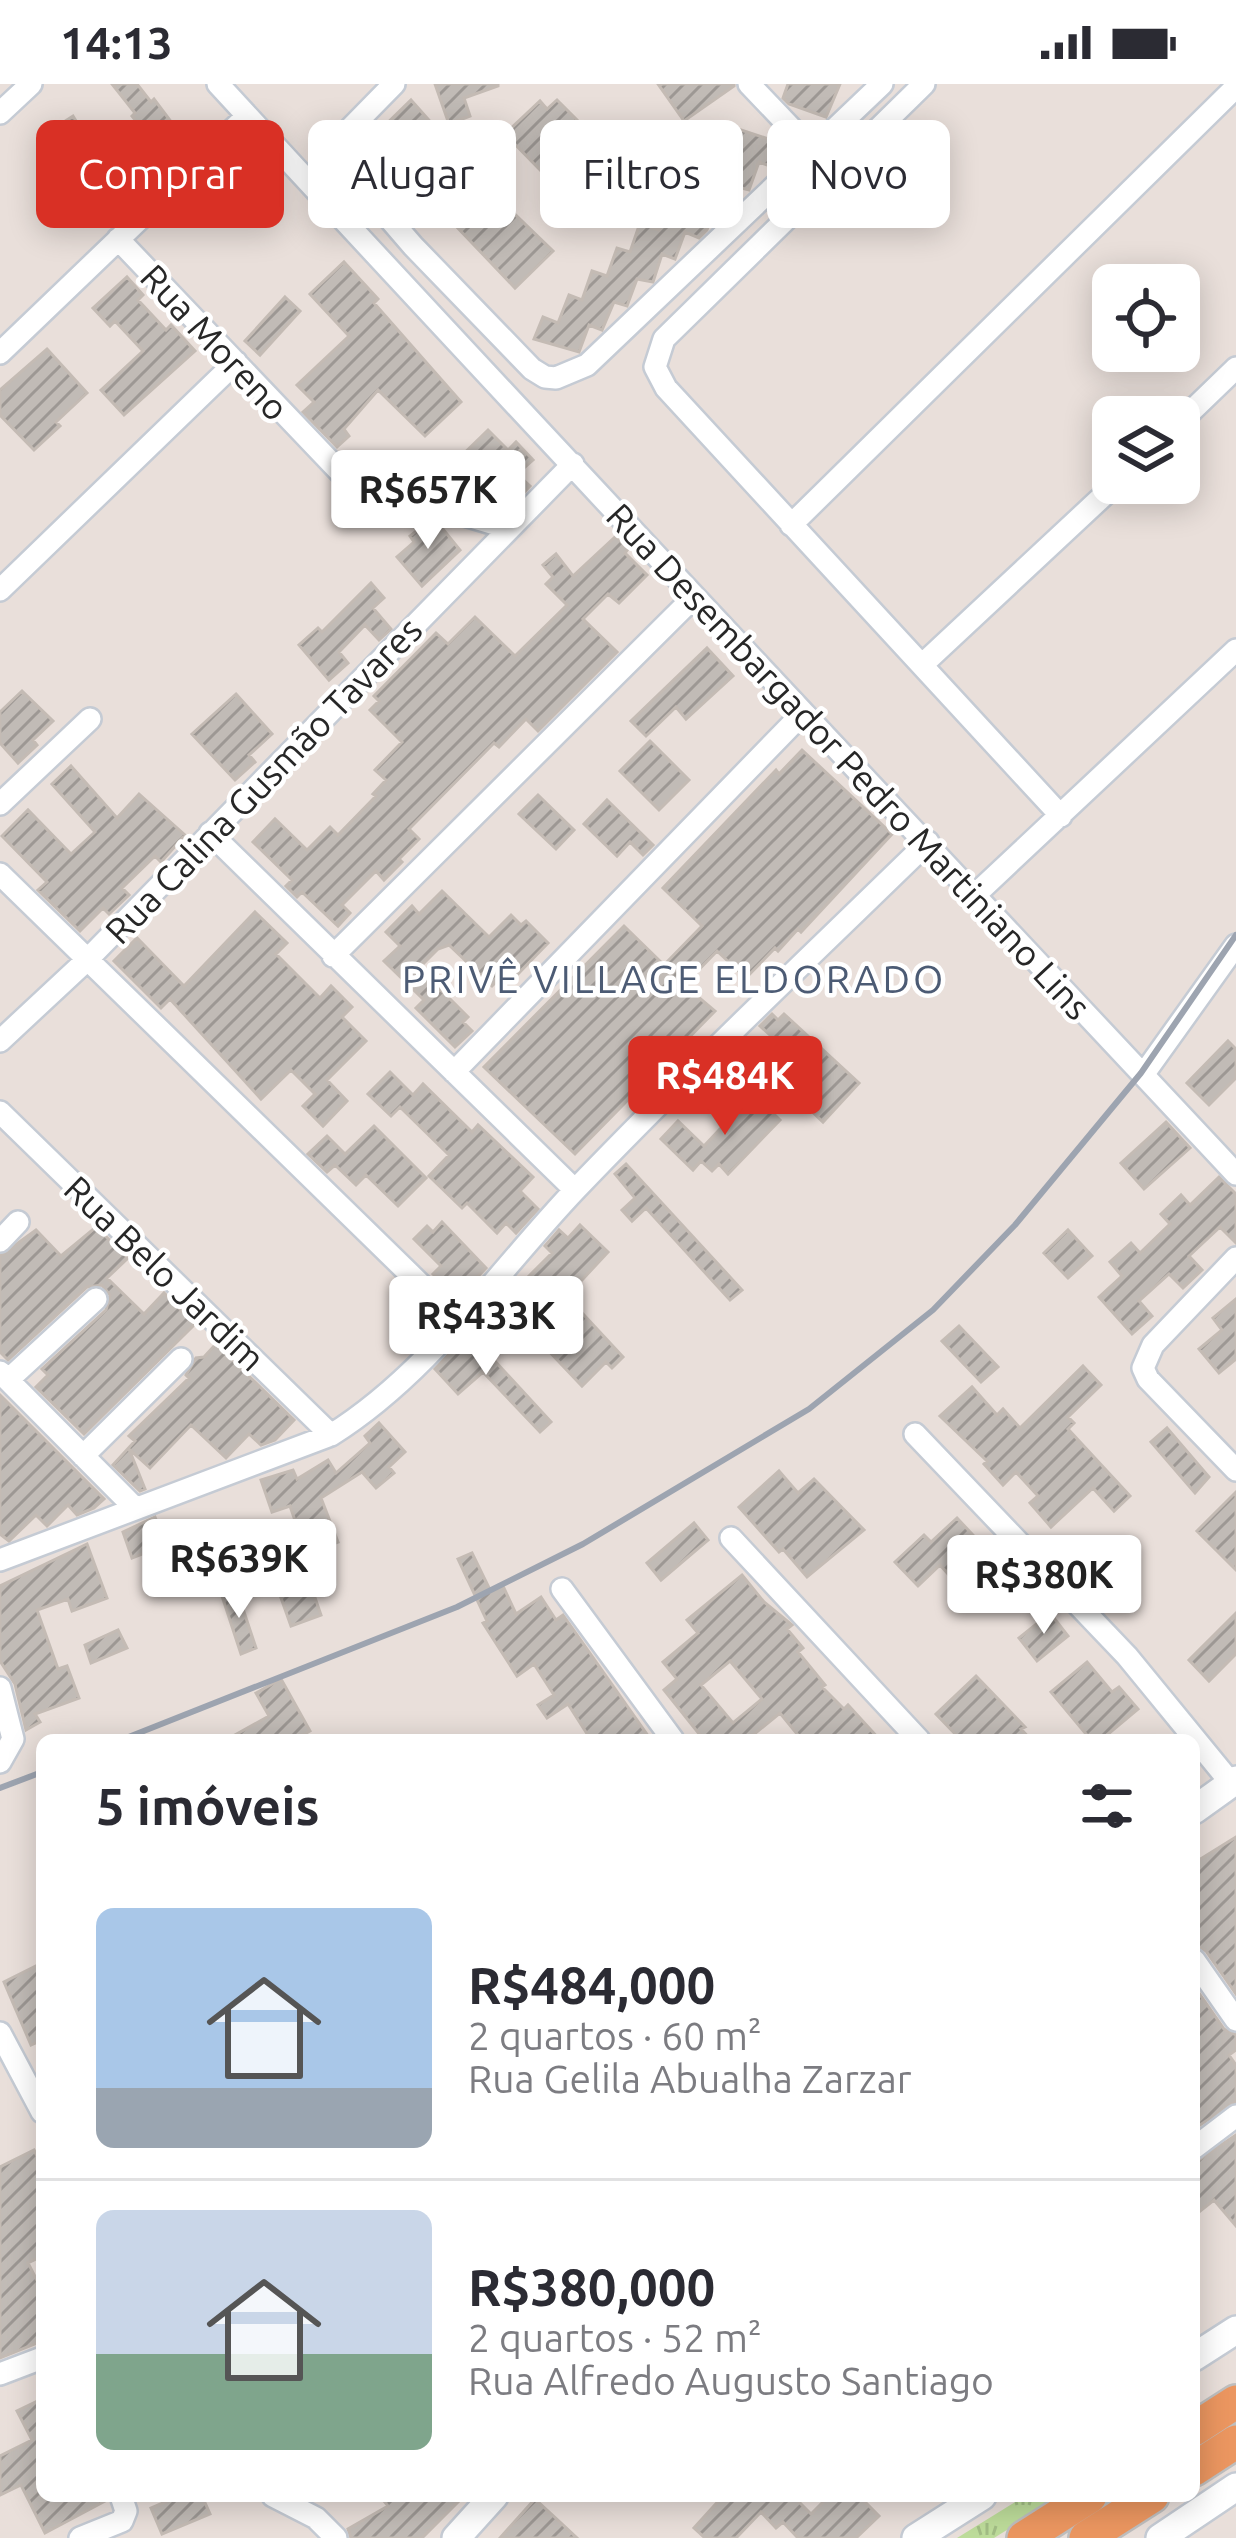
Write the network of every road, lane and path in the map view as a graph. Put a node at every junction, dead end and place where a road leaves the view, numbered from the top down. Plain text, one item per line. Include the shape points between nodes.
1 (32, 84) edge
2 (218, 84) edge
3 (394, 84) edge
4 (749, 84) edge
5 (882, 84) edge
6 (924, 84) edge
7 (1235, 87) edge
8 (0, 112) edge
9 (247, 116) junction
10 (783, 120) edge
11 (843, 120) edge
12 (767, 191) edge
13 (118, 239) junction
14 (413, 246) junction
15 (391, 272) junction
16 (0, 353) edge
17 (236, 362) junction
18 (1236, 368) edge
19 (1200, 403) edge
20 (573, 464) junction
21 (1094, 504) edge
22 (791, 525) junction
23 (508, 528) junction
24 (0, 590) edge
25 (693, 598) junction
26 (1236, 650) edge
27 (922, 664) junction
28 (803, 713) junction
29 (91, 718) dead end
30 (0, 804) edge
31 (1061, 816) junction
32 (209, 833) junction
33 (928, 842) junction
34 (0, 874) edge
35 (976, 894) junction
36 (1236, 944) edge
37 (333, 956) junction
38 (88, 959) junction
39 (0, 1041) edge
40 (454, 1072) junction
41 (1143, 1075) junction
42 (0, 1112) edge
43 (1236, 1174) edge
44 (574, 1190) junction
45 (19, 1222) dead end
46 (0, 1241) edge
47 (1236, 1258) edge
48 (96, 1299) dead end
49 (458, 1321) junction
50 (181, 1359) dead end
51 (4, 1376) edge
52 (915, 1434) dead end
53 (331, 1435) junction
54 (83, 1456) junction
55 (1236, 1470) edge
56 (134, 1507) junction
57 (731, 1538) dead end
58 (0, 1560) edge
59 (562, 1589) dead end
60 (0, 1688) edge
61 (669, 1734) edge
62 (914, 1734) edge
63 (1193, 1734) edge
64 (1200, 1743) edge
65 (0, 1762) edge
66 (1233, 1782) edge
67 (1200, 1806) edge
68 (1200, 1969) edge
69 (1236, 2020) edge
70 (0, 2033) edge
71 (36, 2101) edge
72 (1236, 2116) edge
73 (1200, 2143) edge
74 (1236, 2330) edge
75 (1200, 2353) edge
76 (36, 2360) edge
77 (0, 2374) edge
78 (1236, 2402) edge
79 (1200, 2425) edge
80 (1236, 2442) edge
81 (1200, 2465) edge
82 (1236, 2488) edge
83 (123, 2502) edge
84 (285, 2502) edge
85 (489, 2502) edge
86 (973, 2502) edge
87 (1081, 2502) edge
88 (1143, 2502) edge
89 (80, 2538) edge
90 (336, 2538) edge
91 (456, 2538) edge
92 (916, 2538) edge
93 (1024, 2538) edge
94 (1086, 2538) edge
95 (1160, 2538) edge

1 - 8 street
2 - 9 street, Rua Desembargador Pedro Martiniano Lins
3 - 14 street via 334,150
4 - 10 street
5 - 11 street
6 - 22 street via 664,339 655,367
7 - 22 street
9 - 13 street
9 - 15 street, Rua Desembargador Pedro Martiniano Lins
12 - 14 street via 587,365 550,378 532,369
13 - 16 street
13 - 17 street, Rua Moreno
14 - 15 street
15 - 20 street, Rua Desembargador Pedro Martiniano Lins
17 - 23 street, Rua Moreno via 347,477
17 - 24 street
18 - 19 street
20 - 23 street, Rua Calina Gusmão Tavares
20 - 25 street, Rua Desembargador Pedro Martiniano Lins
21 - 27 street
22 - 27 street
23 - 32 street, Rua Calina Gusmão Tavares
25 - 28 street, Rua Desembargador Pedro Martiniano Lins
25 - 37 street
26 - 31 street
27 - 31 street
28 - 33 street, Rua Desembargador Pedro Martiniano Lins
28 - 40 street
29 - 30 street
31 - 35 street
32 - 37 street
32 - 38 street, Rua Calina Gusmão Tavares
33 - 35 street, Rua Desembargador Pedro Martiniano Lins
33 - 44 street
34 - 38 street
35 - 41 street, Rua Desembargador Pedro Martiniano Lins
36 - 41 street
37 - 40 street
38 - 39 street, Rua Calina Gusmão Tavares
38 - 49 street
40 - 44 street
41 - 43 street, Rua Desembargador Pedro Martiniano Lins
42 - 53 street, Rua Belo Jardim
44 - 49 street
45 - 46 street
47 - 55 street via 1153,1345 1144,1371
48 - 51 street
49 - 53 street
50 - 54 street
51 - 54 street
52 - 63 street
53 - 56 street
54 - 56 street
56 - 58 street
57 - 62 street
59 - 61 street
60 - 65 street via 13,1729
64 - 66 street
66 - 67 main road
68 - 69 street
70 - 71 street
72 - 73 street
74 - 75 main road
76 - 77 street
78 - 79 highway
80 - 81 highway
82 - 95 main road
83 - 89 street via 124,2519
84 - 90 street
85 - 91 main road
86 - 92 main road
87 - 93 highway
88 - 94 highway

